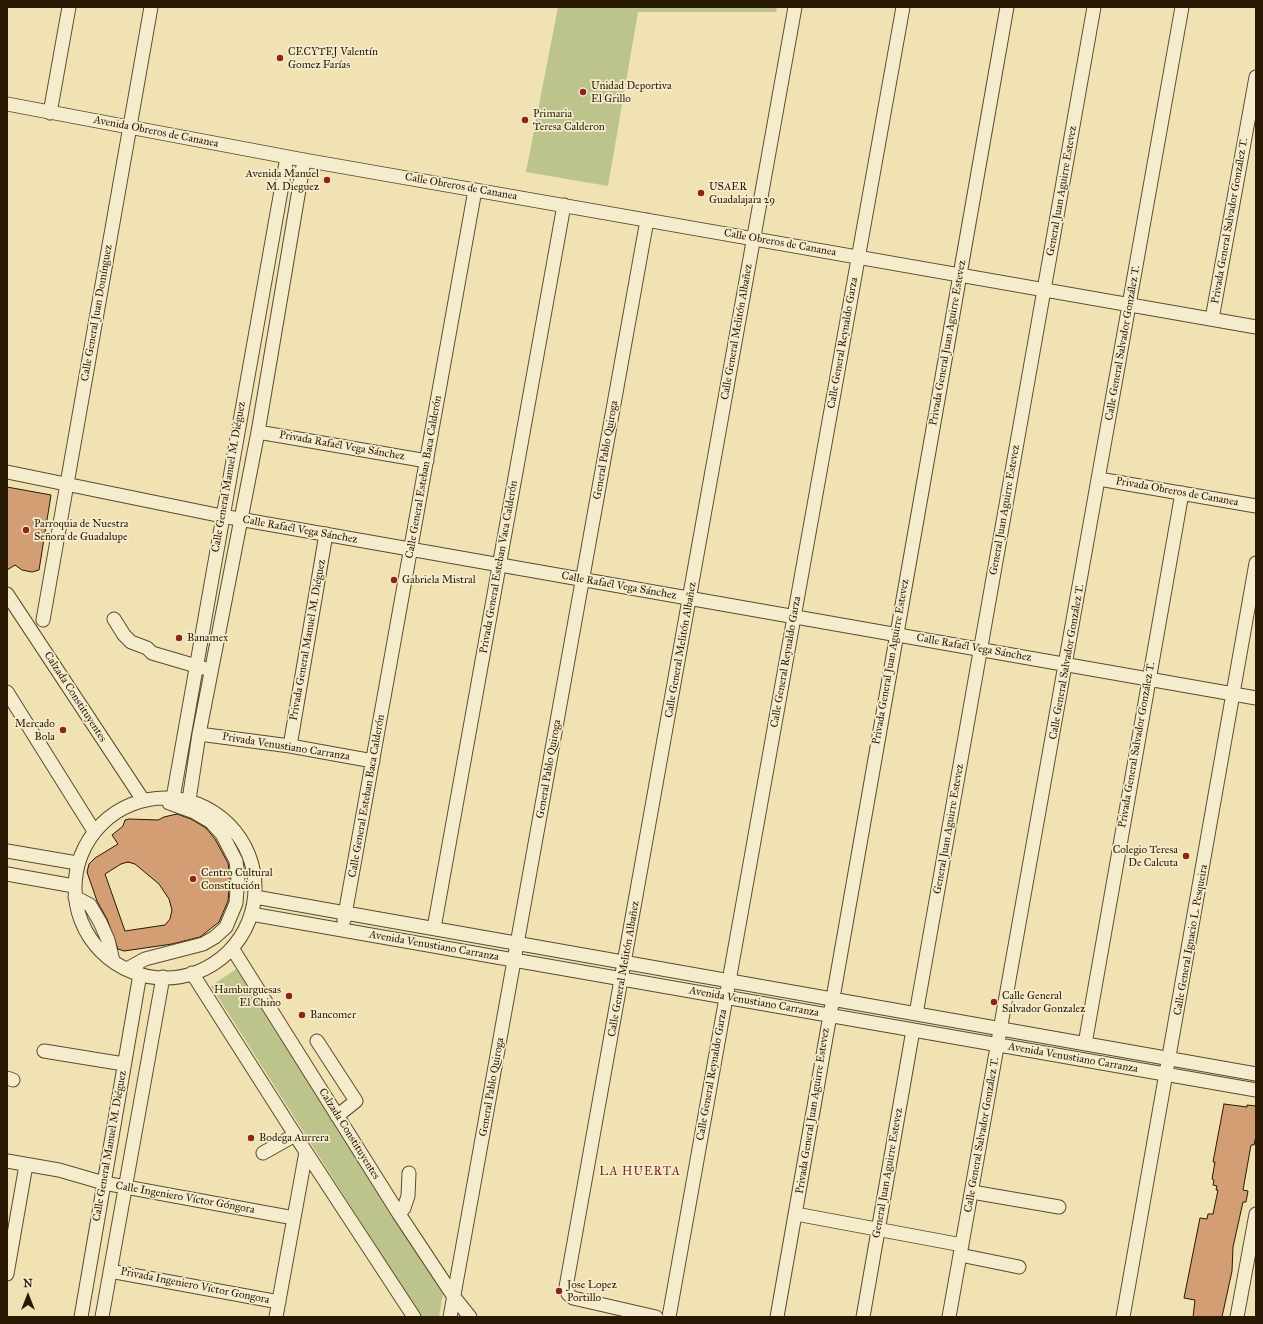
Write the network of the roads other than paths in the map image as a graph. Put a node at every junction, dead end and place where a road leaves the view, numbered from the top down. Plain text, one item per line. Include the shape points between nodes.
1 (69, 7) edge
2 (151, 7) edge
3 (795, 7) edge
4 (903, 7) edge
5 (1007, 7) edge
6 (1094, 7) edge
7 (1182, 7) edge
8 (1256, 77) edge
9 (7, 104) edge
10 (50, 113) junction
11 (129, 127) junction
12 (286, 156) junction
13 (304, 160) junction
14 (475, 190) junction
15 (564, 205) junction
16 (647, 220) junction
17 (754, 238) junction
18 (858, 257) junction
19 (960, 274) junction
20 (1044, 290) junction
21 (1130, 304) junction
22 (1212, 319) junction
23 (1256, 327) edge
24 (258, 432) junction
25 (427, 461) junction
26 (7, 472) edge
27 (1099, 479) junction
28 (66, 484) junction
29 (1182, 493) junction
30 (1256, 506) edge
31 (222, 516) junction
32 (240, 519) junction
33 (326, 534) junction
34 (411, 549) junction
35 (1256, 563) edge
36 (499, 565) junction
37 (583, 580) junction
38 (7, 594) edge
39 (690, 598) junction
40 (794, 617) junction
41 (114, 619) dead end
42 (43, 620) dead end
43 (896, 635) junction
44 (981, 650) junction
45 (197, 662) junction
46 (213, 665) junction
47 (1066, 665) junction
48 (1149, 679) junction
49 (7, 692) edge
50 (1233, 694) junction
51 (1256, 698) edge
52 (199, 734) junction
53 (290, 746) junction
54 (373, 761) junction
55 (173, 798) junction
56 (158, 799) junction
57 (143, 800) junction
58 (188, 800) junction
59 (94, 831) junction
60 (7, 851) edge
61 (78, 863) junction
62 (7, 874) edge
63 (75, 891) junction
64 (255, 897) junction
65 (346, 912) junction
66 (251, 914) junction
67 (434, 928) junction
68 (343, 930) junction
69 (518, 943) junction
70 (232, 948) junction
71 (515, 960) junction
72 (625, 962) junction
73 (127, 969) junction
74 (192, 973) junction
75 (140, 974) junction
76 (163, 978) junction
77 (622, 979) junction
78 (729, 980) junction
79 (726, 997) junction
80 (831, 999) junction
81 (916, 1014) junction
82 (829, 1015) junction
83 (1001, 1029) junction
84 (913, 1030) junction
85 (317, 1041) dead end
86 (1085, 1044) junction
87 (998, 1045) junction
88 (44, 1051) dead end
89 (1170, 1058) junction
90 (124, 1064) junction
91 (1167, 1074) junction
92 (1256, 1074) edge
93 (1256, 1090) edge
94 (337, 1116) junction
95 (295, 1135) junction
96 (306, 1152) junction
97 (263, 1153) dead end
98 (7, 1161) edge
99 (26, 1164) junction
100 (409, 1174) dead end
101 (104, 1183) junction
102 (125, 1187) junction
103 (972, 1192) junction
104 (1059, 1207) dead end
105 (399, 1214) junction
106 (796, 1214) junction
107 (1256, 1214) edge
108 (294, 1218) junction
109 (878, 1229) junction
110 (961, 1250) junction
111 (1019, 1267) dead end
112 (110, 1271) junction
113 (7, 1274) edge
114 (454, 1297) junction
115 (279, 1302) junction
116 (81, 1317) edge
117 (102, 1317) edge
118 (276, 1317) edge
119 (414, 1317) edge
120 (450, 1317) edge
121 (470, 1317) edge
122 (656, 1317) edge
123 (669, 1317) edge
124 (777, 1317) edge
125 (863, 1317) edge
126 (949, 1317) edge
127 (1123, 1317) edge
128 (1238, 1317) edge

1 - 10 street
2 - 11 street, Calle General Juan Domínguez
3 - 17 street, Calle General Melitón Albañez
4 - 18 street, Calle General Reynaldo Garza
5 - 19 street, Privada General Juan Aguirre Estevez
6 - 20 street, General Juan Aguirre Estevez
7 - 21 street, Calle General Salvador González T.
8 - 22 street, Privada General Salvador González T.
9 - 10 street, Avenida Obreros de Cananea
10 - 11 street, Avenida Obreros de Cananea
11 - 12 street, Avenida Obreros de Cananea
11 - 28 street, Calle General Juan Domínguez
12 - 13 street, Avenida Obreros de Cananea
12 - 31 street, Calle General Manuel M. Diéguez
13 - 14 street, Calle Obreros de Cananea
13 - 24 street, Calle General Manuel M. Diéguez
14 - 15 street, Calle Obreros de Cananea
14 - 25 street, Calle General Esteban Baca Calderón
15 - 16 street, Calle Obreros de Cananea
15 - 36 street, Privada General Esteban Vaca Calderón
16 - 17 street, Calle Obreros de Cananea
16 - 37 street, General Pablo Quiroga
17 - 18 street, Calle Obreros de Cananea
17 - 39 street, Calle General Melitón Albañez
18 - 19 street, Calle Obreros de Cananea
18 - 40 street, Calle General Reynaldo Garza
19 - 20 street, Calle Obreros de Cananea
19 - 43 street, Privada General Juan Aguirre Estevez
20 - 21 street, Calle Obreros de Cananea
20 - 44 street, General Juan Aguirre Estevez
21 - 22 street, Calle Obreros de Cananea
21 - 27 street, Calle General Salvador González T.
22 - 23 street, Calle Obreros de Cananea
24 - 25 street, Privada Rafaél Vega Sánchez
24 - 32 street, Calle General Manuel M. Diéguez
25 - 34 street, Calle General Esteban Baca Calderón
26 - 28 street, Calle Rafaél Vega Sánchez
27 - 29 street, Privada Obreros de Cananea
27 - 47 street, Calle General Salvador González T.
28 - 31 street, Calle Rafaél Vega Sánchez
28 - 42 street, Calle General Juan Domínguez
29 - 30 street, Privada Obreros de Cananea
29 - 48 street, Privada General Salvador González T.
31 - 32 street, Calle Rafaél Vega Sánchez
31 - 45 street, Calle General Manuel M. Diéguez
32 - 33 street, Calle Rafaél Vega Sánchez
32 - 46 street, Calle General Manuel M. Diéguez
33 - 34 street, Calle Rafaél Vega Sánchez
33 - 53 street, Privada General Manuel M. Diéguez
34 - 36 street, Calle Rafaél Vega Sánchez
34 - 54 street, Calle General Esteban Baca Calderón
35 - 50 street, Calle General Ignacio L. Pesqueira
36 - 37 street, Calle Rafaél Vega Sánchez
36 - 67 street, Privada General Esteban Vaca Calderón
37 - 39 street, Calle Rafaél Vega Sánchez
37 - 69 street, General Pablo Quiroga
38 - 57 street, Calzada Constituyentes
39 - 40 street, Calle Rafaél Vega Sánchez
39 - 72 street, Calle General Melitón Albañez
40 - 43 street, Calle Rafaél Vega Sánchez
40 - 78 street, Calle General Reynaldo Garza
41 - 45 street via 131,642
43 - 44 street, Calle Rafaél Vega Sánchez
43 - 80 street, Privada General Juan Aguirre Estevez
44 - 47 street, Calle Rafaél Vega Sánchez
44 - 81 street, General Juan Aguirre Estevez
45 - 46 street
45 - 55 street, Calle General Manuel M. Diéguez
46 - 52 street, Calle General Manuel M. Diéguez
47 - 48 street, Calle Rafaél Vega Sánchez
47 - 83 street, Calle General Salvador González T.
48 - 50 street, Calle Rafaél Vega Sánchez
48 - 86 street, Privada General Salvador González T.
49 - 59 street
50 - 51 street, Calle Rafaél Vega Sánchez
50 - 89 street, Calle General Ignacio L. Pesqueira
52 - 53 street, Privada Venustiano Carranza
52 - 58 street, Calle General Manuel M. Diéguez
53 - 54 street, Privada Venustiano Carranza
54 - 65 street, Calle General Esteban Baca Calderón
55 - 56 street
55 - 58 street
56 - 57 street
56 - 73 street via 194,812 211,822 222,834 236,861 236,903 226,927 215,937 202,944 145,959
57 - 59 street via 116,812
58 - 64 street via 205,806 235,831 247,851 254,874
59 - 61 street via 84,846
60 - 61 street
61 - 63 street
62 - 63 street
63 - 73 street via 77,910 86,931 100,950
64 - 65 street, Avenida Venustiano Carranza
64 - 66 street
65 - 67 street, Avenida Venustiano Carranza
65 - 68 street, Calle General Esteban Baca Calderón
66 - 68 street, Avenida Venustiano Carranza
66 - 70 street via 242,936
67 - 69 street, Avenida Venustiano Carranza
68 - 71 street, Avenida Venustiano Carranza
69 - 71 street, General Pablo Quiroga
69 - 72 street, Avenida Venustiano Carranza
70 - 74 street via 206,968
70 - 94 street, Calzada Constituyentes
71 - 77 street, Avenida Venustiano Carranza
71 - 114 street, General Pablo Quiroga
72 - 77 street, Calle General Melitón Albañez
72 - 78 street, Avenida Venustiano Carranza
73 - 75 street
74 - 76 street
74 - 95 street
75 - 76 street
75 - 90 street, Calle General Manuel M. Diéguez
76 - 102 street, Calle General Manuel M. Diéguez
77 - 79 street, Avenida Venustiano Carranza
77 - 122 street, Calle General Melitón Albañez via 566,1287 568,1294 573,1298
78 - 79 street, Calle General Reynaldo Garza
78 - 80 street, Avenida Venustiano Carranza
79 - 82 street, Avenida Venustiano Carranza
79 - 123 street, Calle General Reynaldo Garza
80 - 81 street, Avenida Venustiano Carranza
80 - 82 street, Privada General Juan Aguirre Estevez
81 - 83 street, Avenida Venustiano Carranza
82 - 84 street, Avenida Venustiano Carranza
82 - 106 street, Privada General Juan Aguirre Estevez
83 - 86 street, Avenida Venustiano Carranza
83 - 87 street, Calle General Salvador González T.
84 - 87 street, Avenida Venustiano Carranza
84 - 109 street, General Juan Aguirre Estevez
85 - 94 street via 356,1101
86 - 89 street, Avenida Venustiano Carranza
87 - 91 street, Avenida Venustiano Carranza
87 - 103 street, Calle General Salvador González T.
88 - 90 street
89 - 91 street, Calle General Ignacio L. Pesqueira
89 - 92 street, Avenida Venustiano Carranza
90 - 101 street, Calle General Manuel M. Diéguez
91 - 93 street, Avenida Venustiano Carranza
91 - 127 street, Calle General Ignacio L. Pesqueira
94 - 105 street, Calzada Constituyentes
95 - 96 street
95 - 97 street
96 - 108 street
96 - 119 street
98 - 99 street, Calle Ingeniero Víctor Góngora
99 - 101 street, Calle Ingeniero Víctor Góngora
99 - 113 street
100 - 105 street via 408,1196
101 - 102 street, Calle Ingeniero Víctor Góngora
101 - 116 street, Calle General Manuel M. Diéguez
102 - 108 street, Calle Ingeniero Víctor Góngora
102 - 112 street, Calle General Manuel M. Diéguez
103 - 104 street
103 - 110 street, Calle General Salvador González T.
105 - 114 street, Calzada Constituyentes
106 - 109 street
106 - 124 street, Privada General Juan Aguirre Estevez
107 - 128 street
108 - 115 street
109 - 110 street
109 - 125 street, General Juan Aguirre Estevez
110 - 111 street
110 - 126 street, Calle General Salvador González T.
112 - 115 street, Privada Ingeniero Víctor Gongora
112 - 117 street, Calle General Manuel M. Diéguez
114 - 120 street, General Pablo Quiroga
114 - 121 street, Calzada Constituyentes
115 - 118 street

